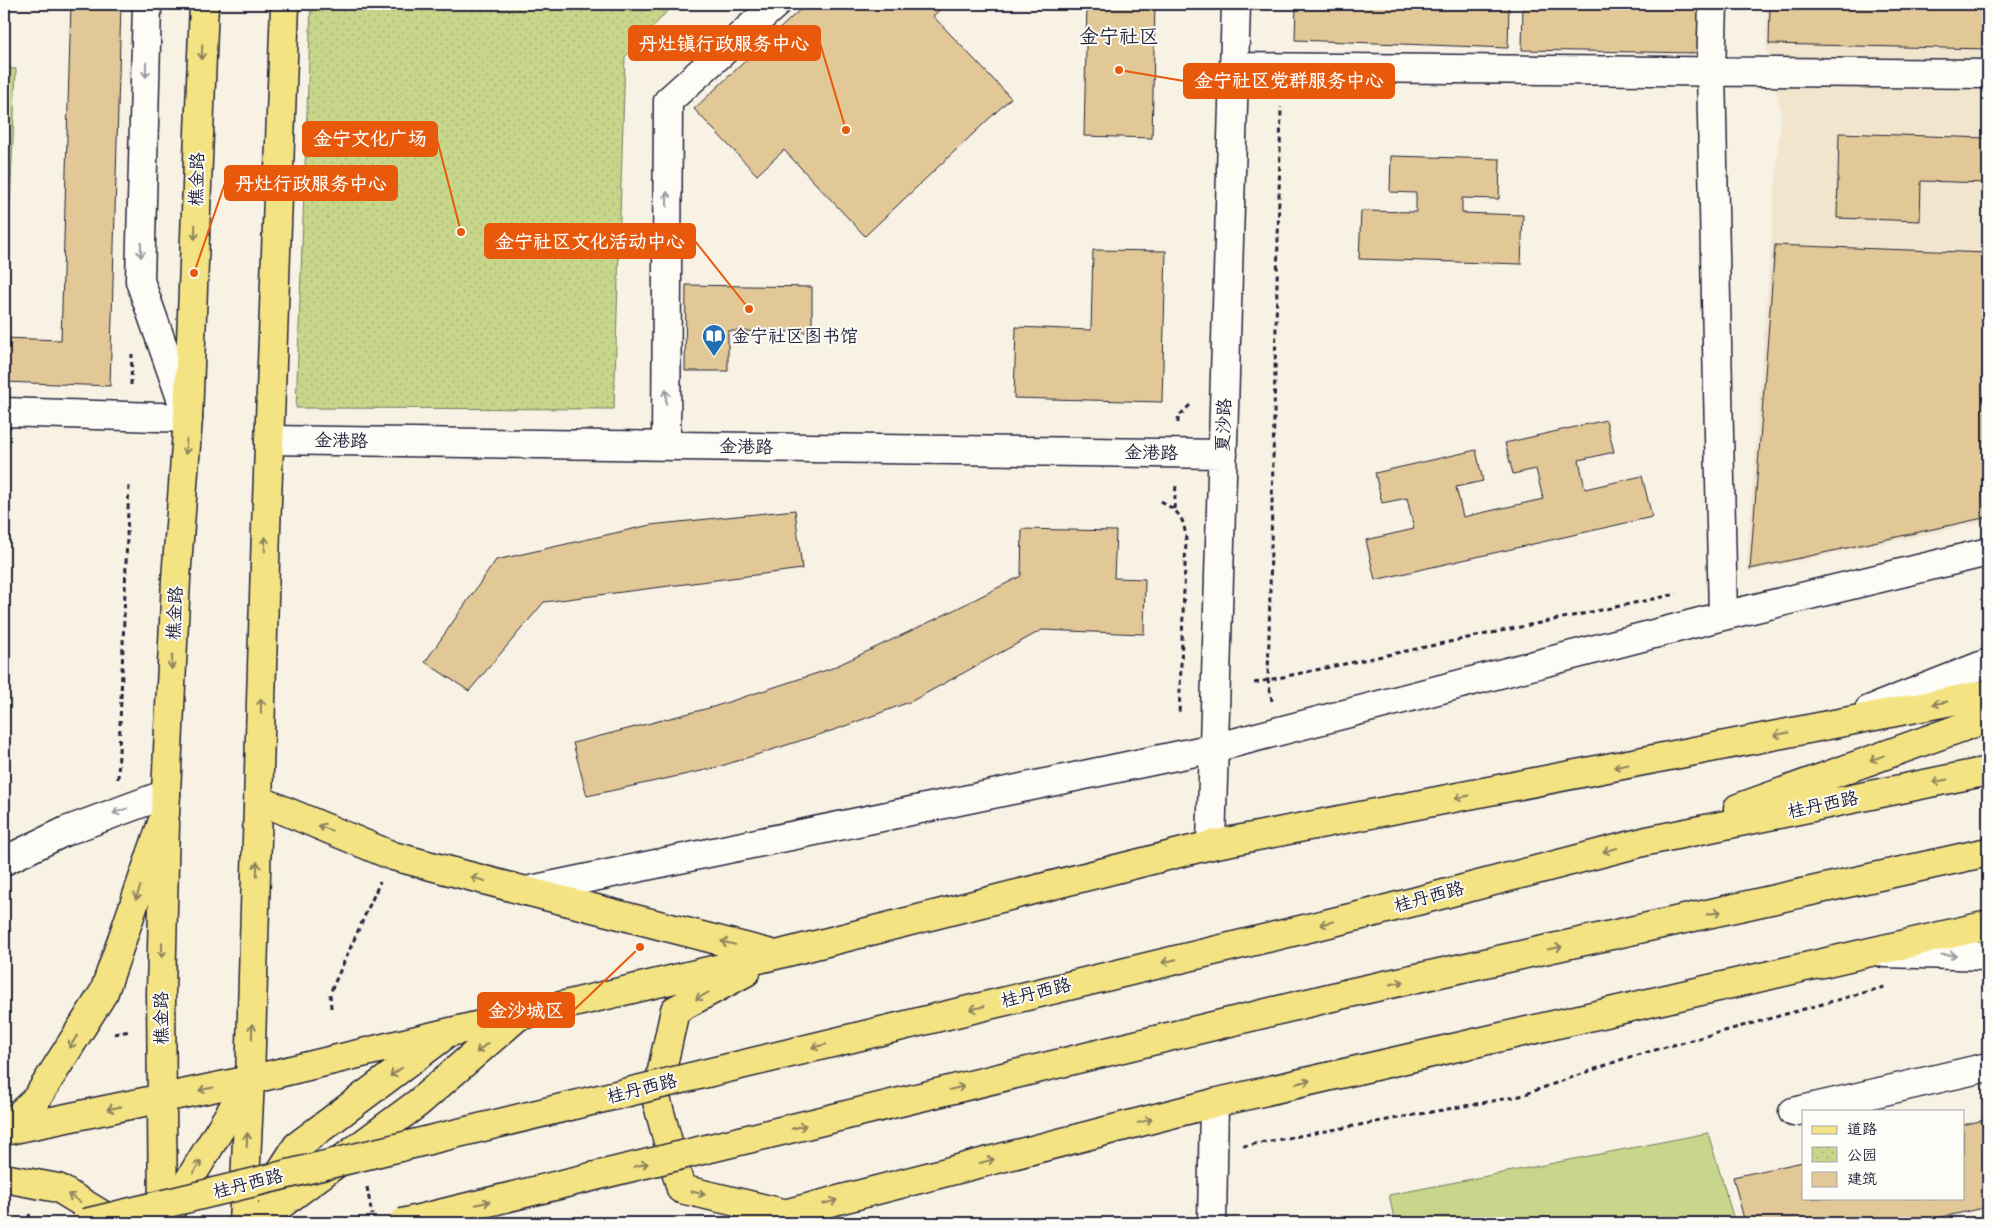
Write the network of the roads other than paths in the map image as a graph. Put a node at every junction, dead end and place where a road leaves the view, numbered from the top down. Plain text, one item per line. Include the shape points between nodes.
1 (147, 4) edge
2 (204, 4) edge
3 (285, 4) edge
4 (776, 4) edge
5 (1236, 4) edge
6 (1714, 4) edge
7 (1234, 67) junction
8 (1711, 72) junction
9 (1988, 74) edge
10 (4, 412) edge
11 (188, 418) junction
12 (269, 440) junction
13 (666, 446) junction
14 (1223, 454) junction
15 (1988, 552) edge
16 (1723, 616) junction
17 (1988, 663) edge
18 (1988, 694) edge
19 (1988, 718) edge
20 (1833, 724) junction
21 (1214, 748) junction
22 (1988, 771) edge
23 (259, 800) junction
24 (166, 804) junction
25 (1647, 841) junction
26 (1211, 845) junction
27 (1988, 852) edge
28 (4, 861) edge
29 (1988, 866) edge
30 (1829, 888) junction
31 (526, 891) junction
32 (1988, 925) edge
33 (1865, 953) junction
34 (776, 955) junction
35 (1988, 956) edge
36 (519, 1016) junction
37 (449, 1033) junction
38 (1988, 1067) edge
39 (250, 1080) junction
40 (162, 1098) junction
41 (1214, 1103) junction
42 (1793, 1112) dead end
43 (4, 1130) edge
44 (4, 1178) edge
45 (786, 1214) junction
46 (85, 1223) edge
47 (116, 1223) edge
48 (163, 1223) edge
49 (243, 1223) edge
50 (249, 1223) edge
51 (256, 1223) edge
52 (402, 1223) edge
53 (749, 1223) edge
54 (1212, 1223) edge

1 -> 11 street via 140,282
2 -> 11 main road, 樵金路
3 - 12 main road
13 -> 4 street via 668,101
5 - 7 street, 夏沙路
6 - 8 street
7 - 8 street
7 - 14 street, 夏沙路
8 - 9 street
8 - 16 street
10 - 11 street
11 -> 24 main road, 樵金路 via 176,579
12 - 13 street, 金港路
23 -> 12 main road
13 - 14 street, 金港路
14 - 21 street, 夏沙路
15 - 16 street
16 - 21 street
17 - 20 street
18 -> 20 main road
19 -> 25 main road
20 -> 26 main road
21 - 26 street, 夏沙路
21 - 31 street
22 -> 25 main road, 桂丹西路
31 -> 23 main road via 392,856
39 -> 23 main road
24 -> 28 street via 66,831
24 -> 40 main road, 樵金路
24 -> 43 main road via 104,992 37,1098
25 -> 46 main road, 桂丹西路, bridge via 1374,912
26 - 34 main road
27 - 30 main road
29 - 30 main road
52 -> 30 main road, bridge via 1349,993
34 -> 31 main road
32 - 33 main road
33 -> 35 street
41 -> 33 main road
34 - 36 main road
34 -> 45 main road via 675,1010 656,1098 681,1189
36 - 37 main road
36 -> 51 main road via 418,1103
37 - 39 main road
37 -> 50 main road via 297,1146
38 - 42 street
39 -> 40 main road
48 -> 39 main road
49 -> 39 main road
40 -> 43 main road
40 - 48 main road, 樵金路
45 -> 41 main road
41 - 54 street
47 -> 44 main road via 58,1188
45 - 53 main road

